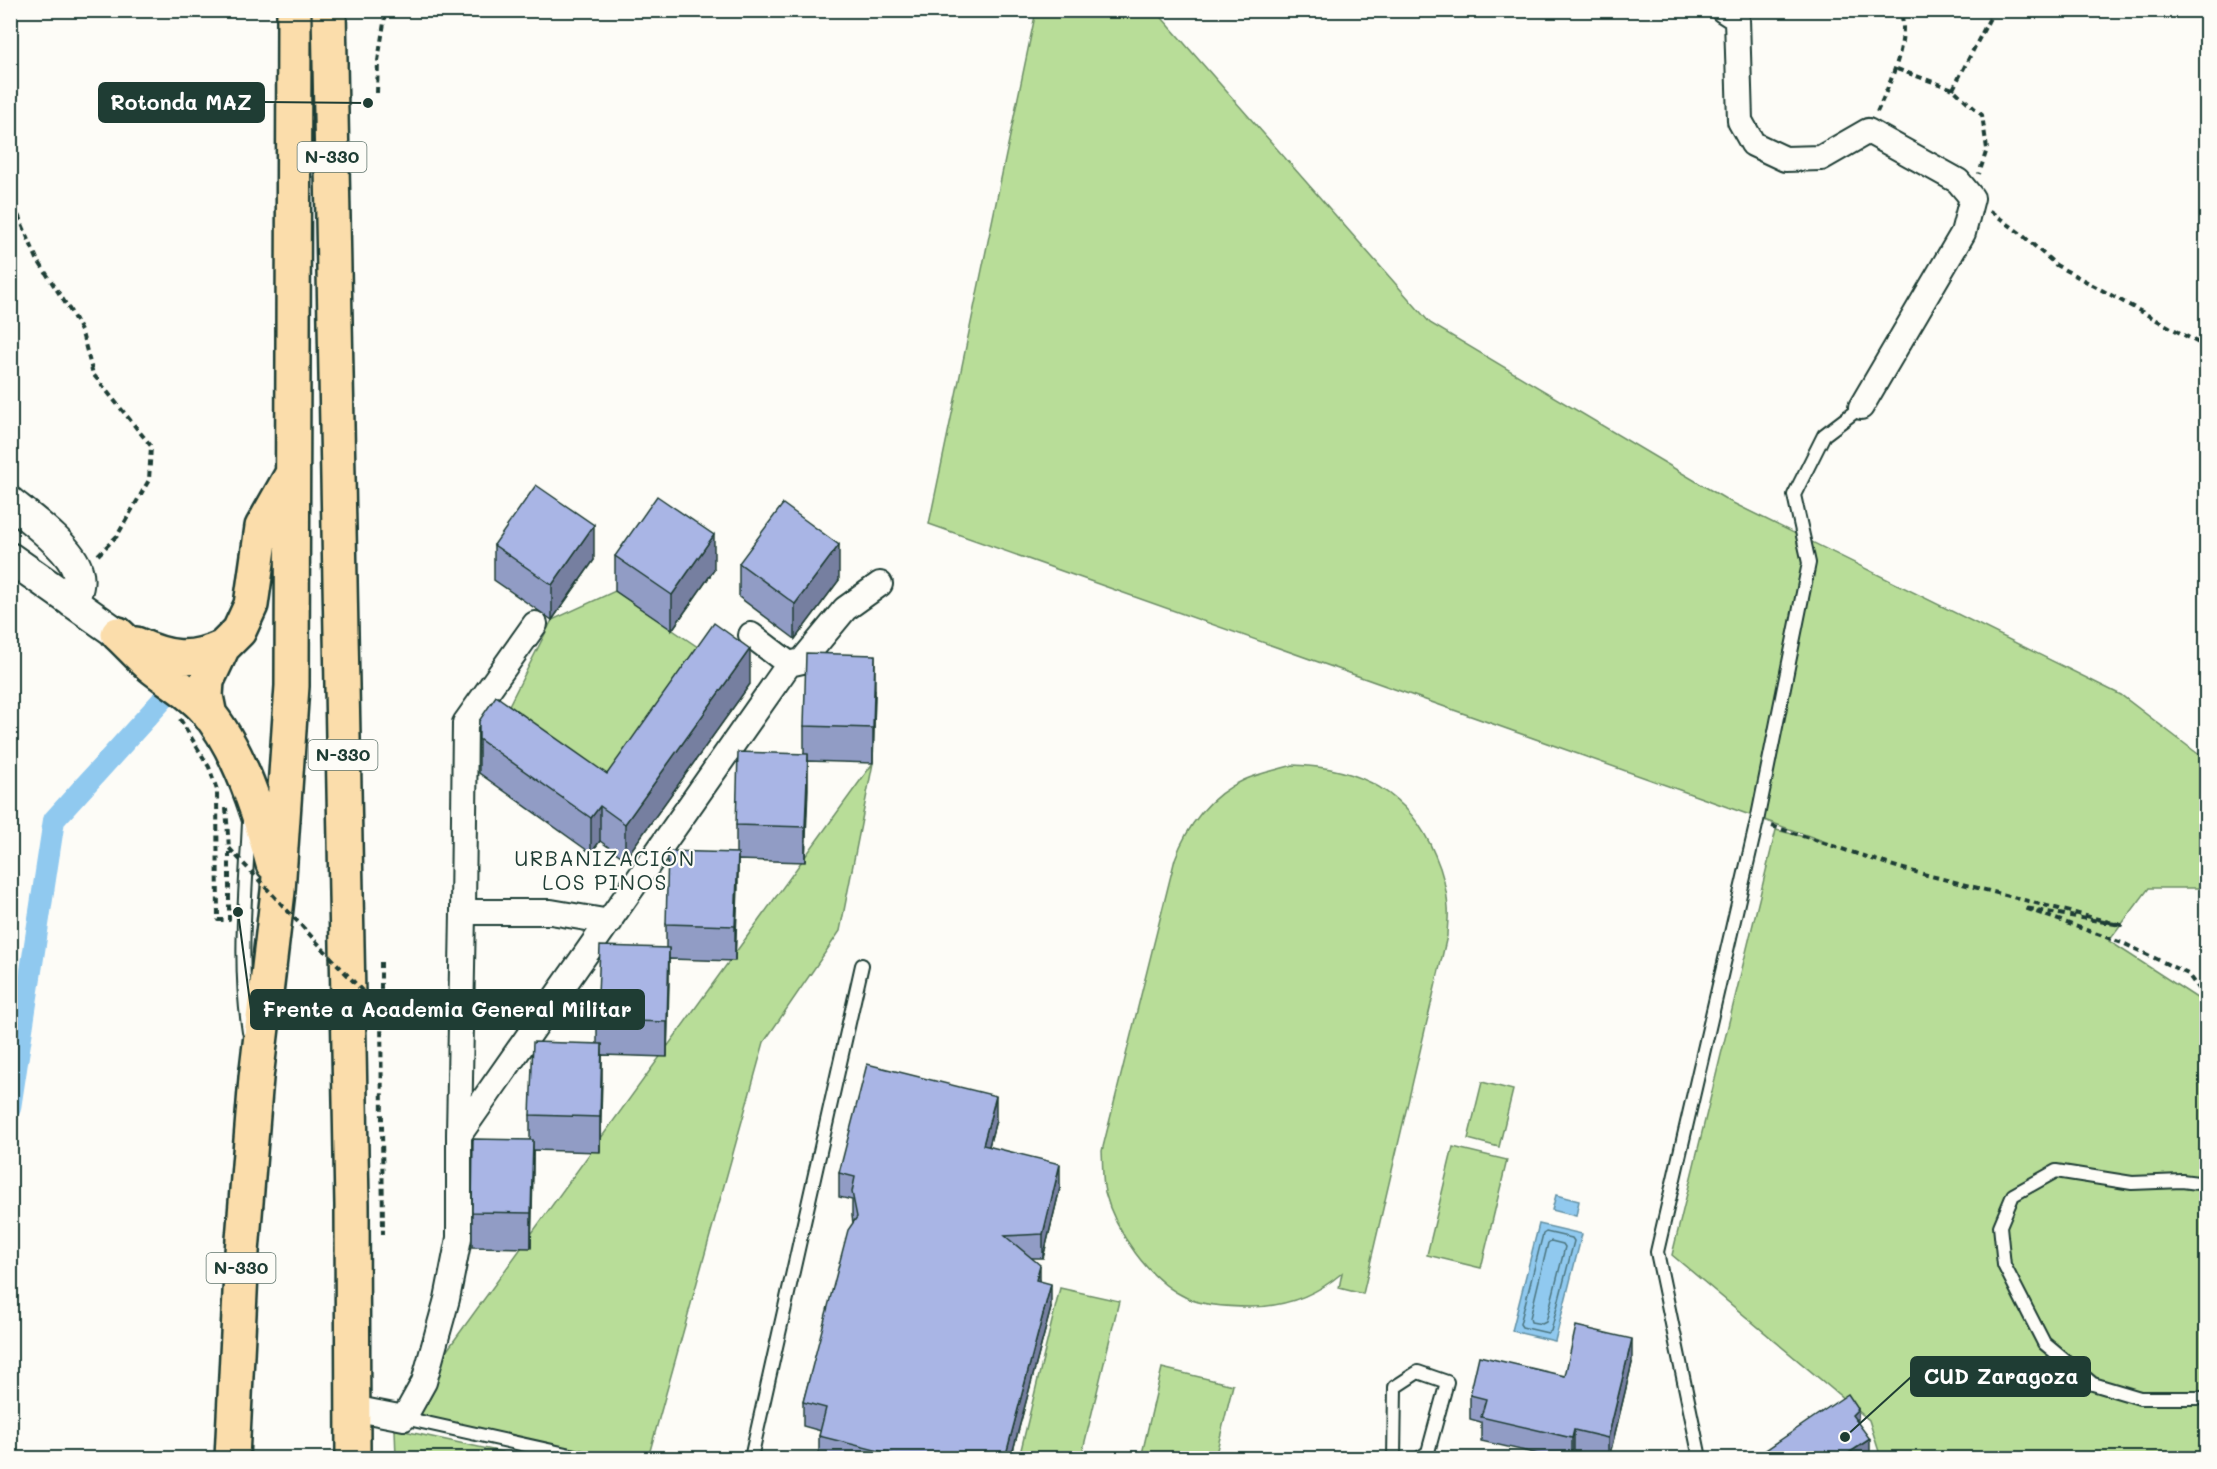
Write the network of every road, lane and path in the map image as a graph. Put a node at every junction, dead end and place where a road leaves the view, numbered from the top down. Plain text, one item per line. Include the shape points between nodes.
1 (294, 10) edge
2 (329, 10) edge
3 (350, 10) edge
4 (386, 10) edge
5 (1723, 10) edge
6 (1900, 10) edge
7 (1994, 10) edge
8 (1897, 69) junction
9 (1953, 89) junction
10 (377, 93) dead end
11 (1868, 131) junction
12 (10, 196) edge
13 (1972, 198) junction
14 (334, 304) junction
15 (2206, 347) edge
16 (1861, 407) joint
17 (293, 473) junction
18 (10, 502) edge
19 (10, 558) edge
20 (77, 568) junction
21 (880, 584) dead end
22 (72, 602) junction
23 (535, 624) dead end
24 (118, 633) junction
25 (751, 635) dead end
26 (223, 647) junction
27 (789, 664) junction
28 (195, 718) junction
29 (238, 800) junction
30 (1757, 821) junction
31 (229, 848) junction
32 (278, 891) junction
33 (463, 912) junction
34 (610, 922) junction
35 (381, 962) dead end
36 (862, 965) dead end
37 (2206, 1000) edge
38 (381, 1011) junction
39 (256, 1078) junction
40 (459, 1135) junction
41 (2206, 1184) edge
42 (352, 1205) junction
43 (383, 1234) dead end
44 (2206, 1398) edge
45 (368, 1411) junction
46 (404, 1418) junction
47 (232, 1458) edge
48 (353, 1458) edge
49 (369, 1458) edge
50 (584, 1458) edge
51 (751, 1458) edge
52 (1394, 1458) edge
53 (1420, 1458) edge
54 (1700, 1458) edge

1 - 17 highway, N-330
2 - 14 highway, N-330
3 - 14 highway via 350,224
4 - 10 path
5 - 11 street via 1737,19 1740,121 1753,144 1785,159 1821,158
6 - 8 path via 1904,19
7 - 9 path
8 - 9 path
8 - 11 path
9 - 13 path via 1982,115 1987,149
11 - 13 street via 1959,181
12 - 20 path via 37,258 82,333 93,374 151,446 148,480 117,536
13 - 15 path via 2056,265
13 - 16 street via 1963,233
14 - 42 highway, N-330
16 - 30 lane via 1824,435 1794,495 1809,562
17 - 26 highway via 262,527 252,604 239,631
17 - 32 highway, N-330 via 292,686
18 - 20 street via 62,547
19 - 22 street
20 - 22 street via 77,590
21 - 27 street via 845,609 802,661
22 - 24 street
23 - 33 street via 465,723
24 - 26 highway via 153,652 172,657 204,656
24 - 28 highway via 196,701
25 - 27 street
26 - 28 highway
27 - 34 street
28 - 29 highway via 233,753
28 - 31 path, bridge via 217,790 218,920 229,920
29 - 31 path
29 - 32 highway via 270,852
29 - 39 lane via 244,981
30 - 37 path via 1900,868 2121,925 2025,908 2125,944 2188,974
30 - 54 lane via 1657,1252
31 - 38 path, bridge
32 - 39 highway, N-330
33 - 34 street via 550,912
33 - 40 street
34 - 40 street
35 - 38 path
36 - 51 lane
38 - 43 path, bridge
39 - 47 highway, N-330 via 242,1252
40 - 46 street via 459,1238 424,1382
41 - 44 lane via 2132,1183 2056,1171 2013,1196 2000,1226 2004,1265 2044,1343 2093,1384 2140,1398
42 - 45 highway
42 - 48 highway, N-330
45 - 46 street
45 - 49 highway
46 - 50 lane
52 - 53 lane via 1395,1387 1418,1372 1447,1382 1428,1452

